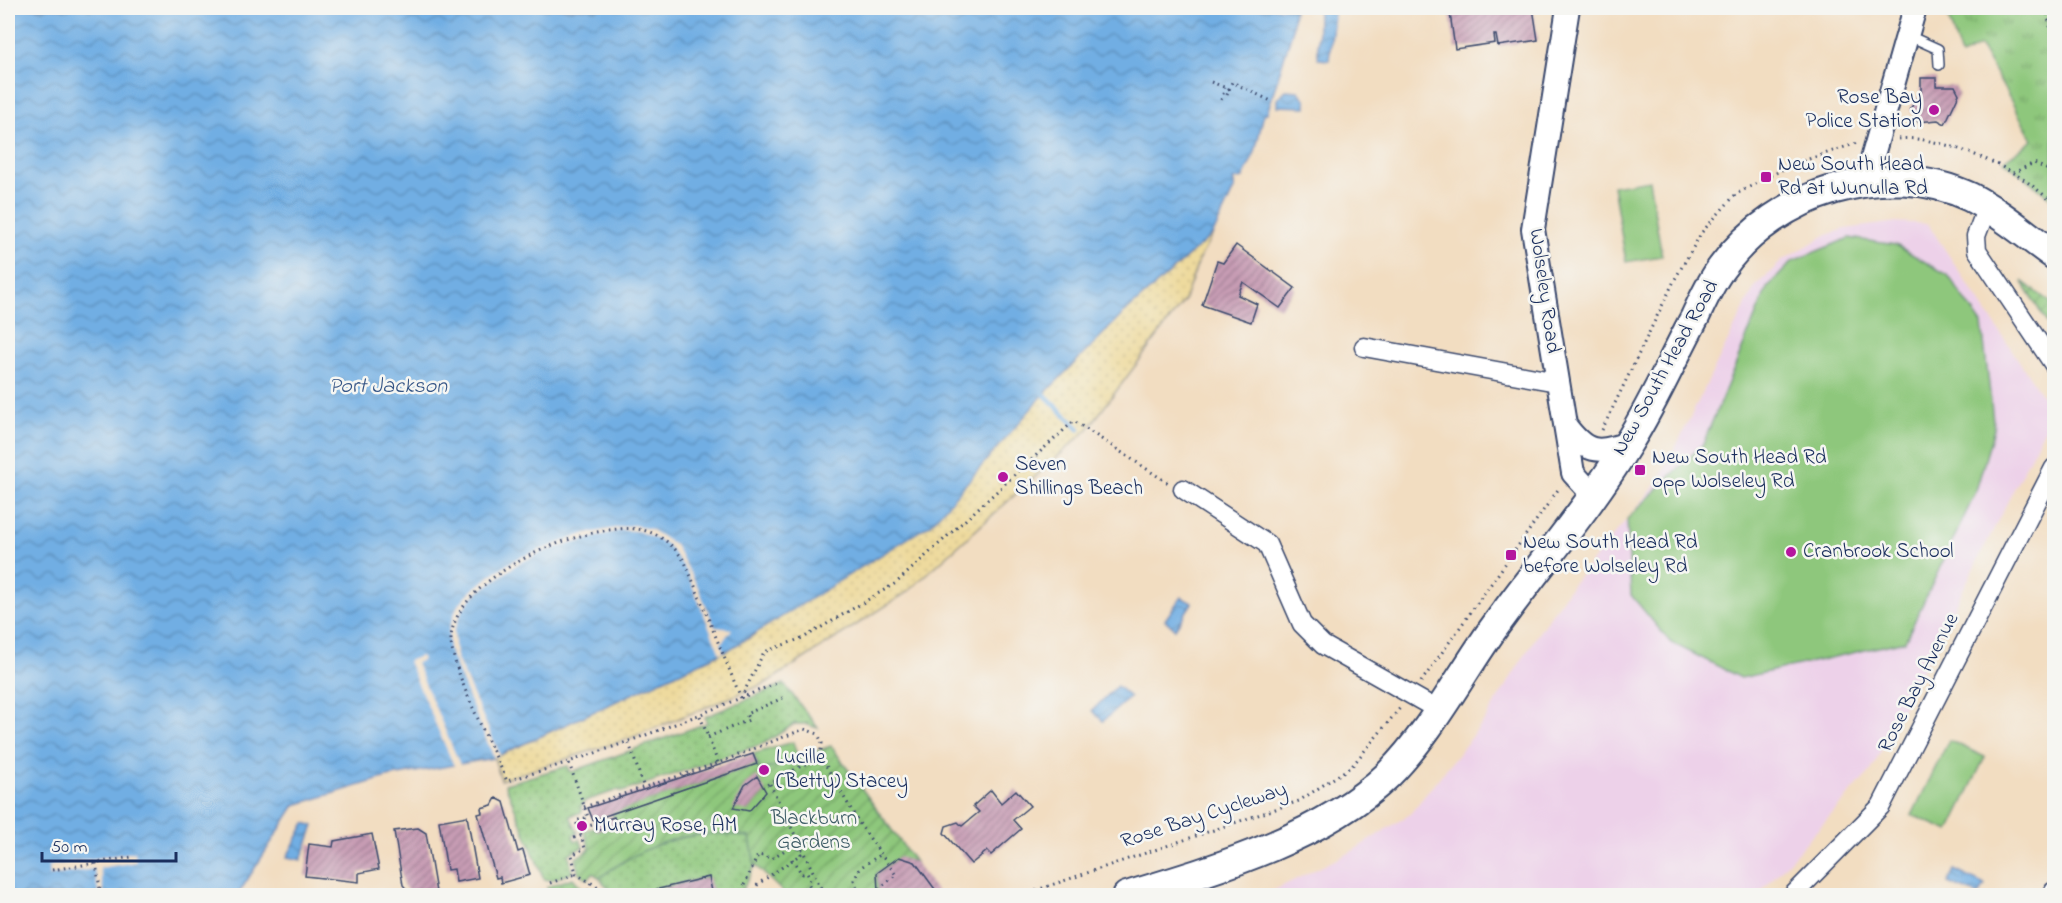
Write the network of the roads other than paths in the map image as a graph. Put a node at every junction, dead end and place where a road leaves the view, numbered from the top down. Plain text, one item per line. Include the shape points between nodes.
1 (1568, 8) edge
2 (1915, 8) edge
3 (1907, 35) junction
4 (1939, 65) dead end
5 (1865, 183) junction
6 (1987, 207) junction
7 (2055, 255) edge
8 (1364, 347) dead end
9 (2055, 365) edge
10 (1557, 382) junction
11 (1565, 425) junction
12 (1630, 442) junction
13 (2055, 468) edge
14 (1176, 486) road end
15 (1593, 495) junction
16 (1438, 710) junction
17 (2055, 891) edge
18 (1127, 896) edge
19 (1792, 896) edge
20 (2052, 896) edge

1 - 10 street, Wolseley Road via 1533,229
2 - 3 street
3 - 4 lane via 1938,49
3 - 5 street
5 - 6 main road, New South Head Road via 1930,184 1968,196
5 - 12 main road, New South Head Road via 1819,194 1786,209 1758,228 1732,254 1713,280
6 - 7 main road, New South Head Road
6 - 9 street via 1976,236 1977,249
8 - 10 street
10 - 11 street, Wolseley Road
11 - 12 street via 1589,449 1609,450
11 - 15 street, Wolseley Road via 1573,473
12 - 15 main road, New South Head Road
13 - 19 street, Rose Bay Avenue via 1881,806
14 - 16 street via 1267,544 1302,624 1323,645
15 - 16 main road, New South Head Road
16 - 18 main road, New South Head Road via 1388,775 1359,799 1275,844
17 - 20 street

